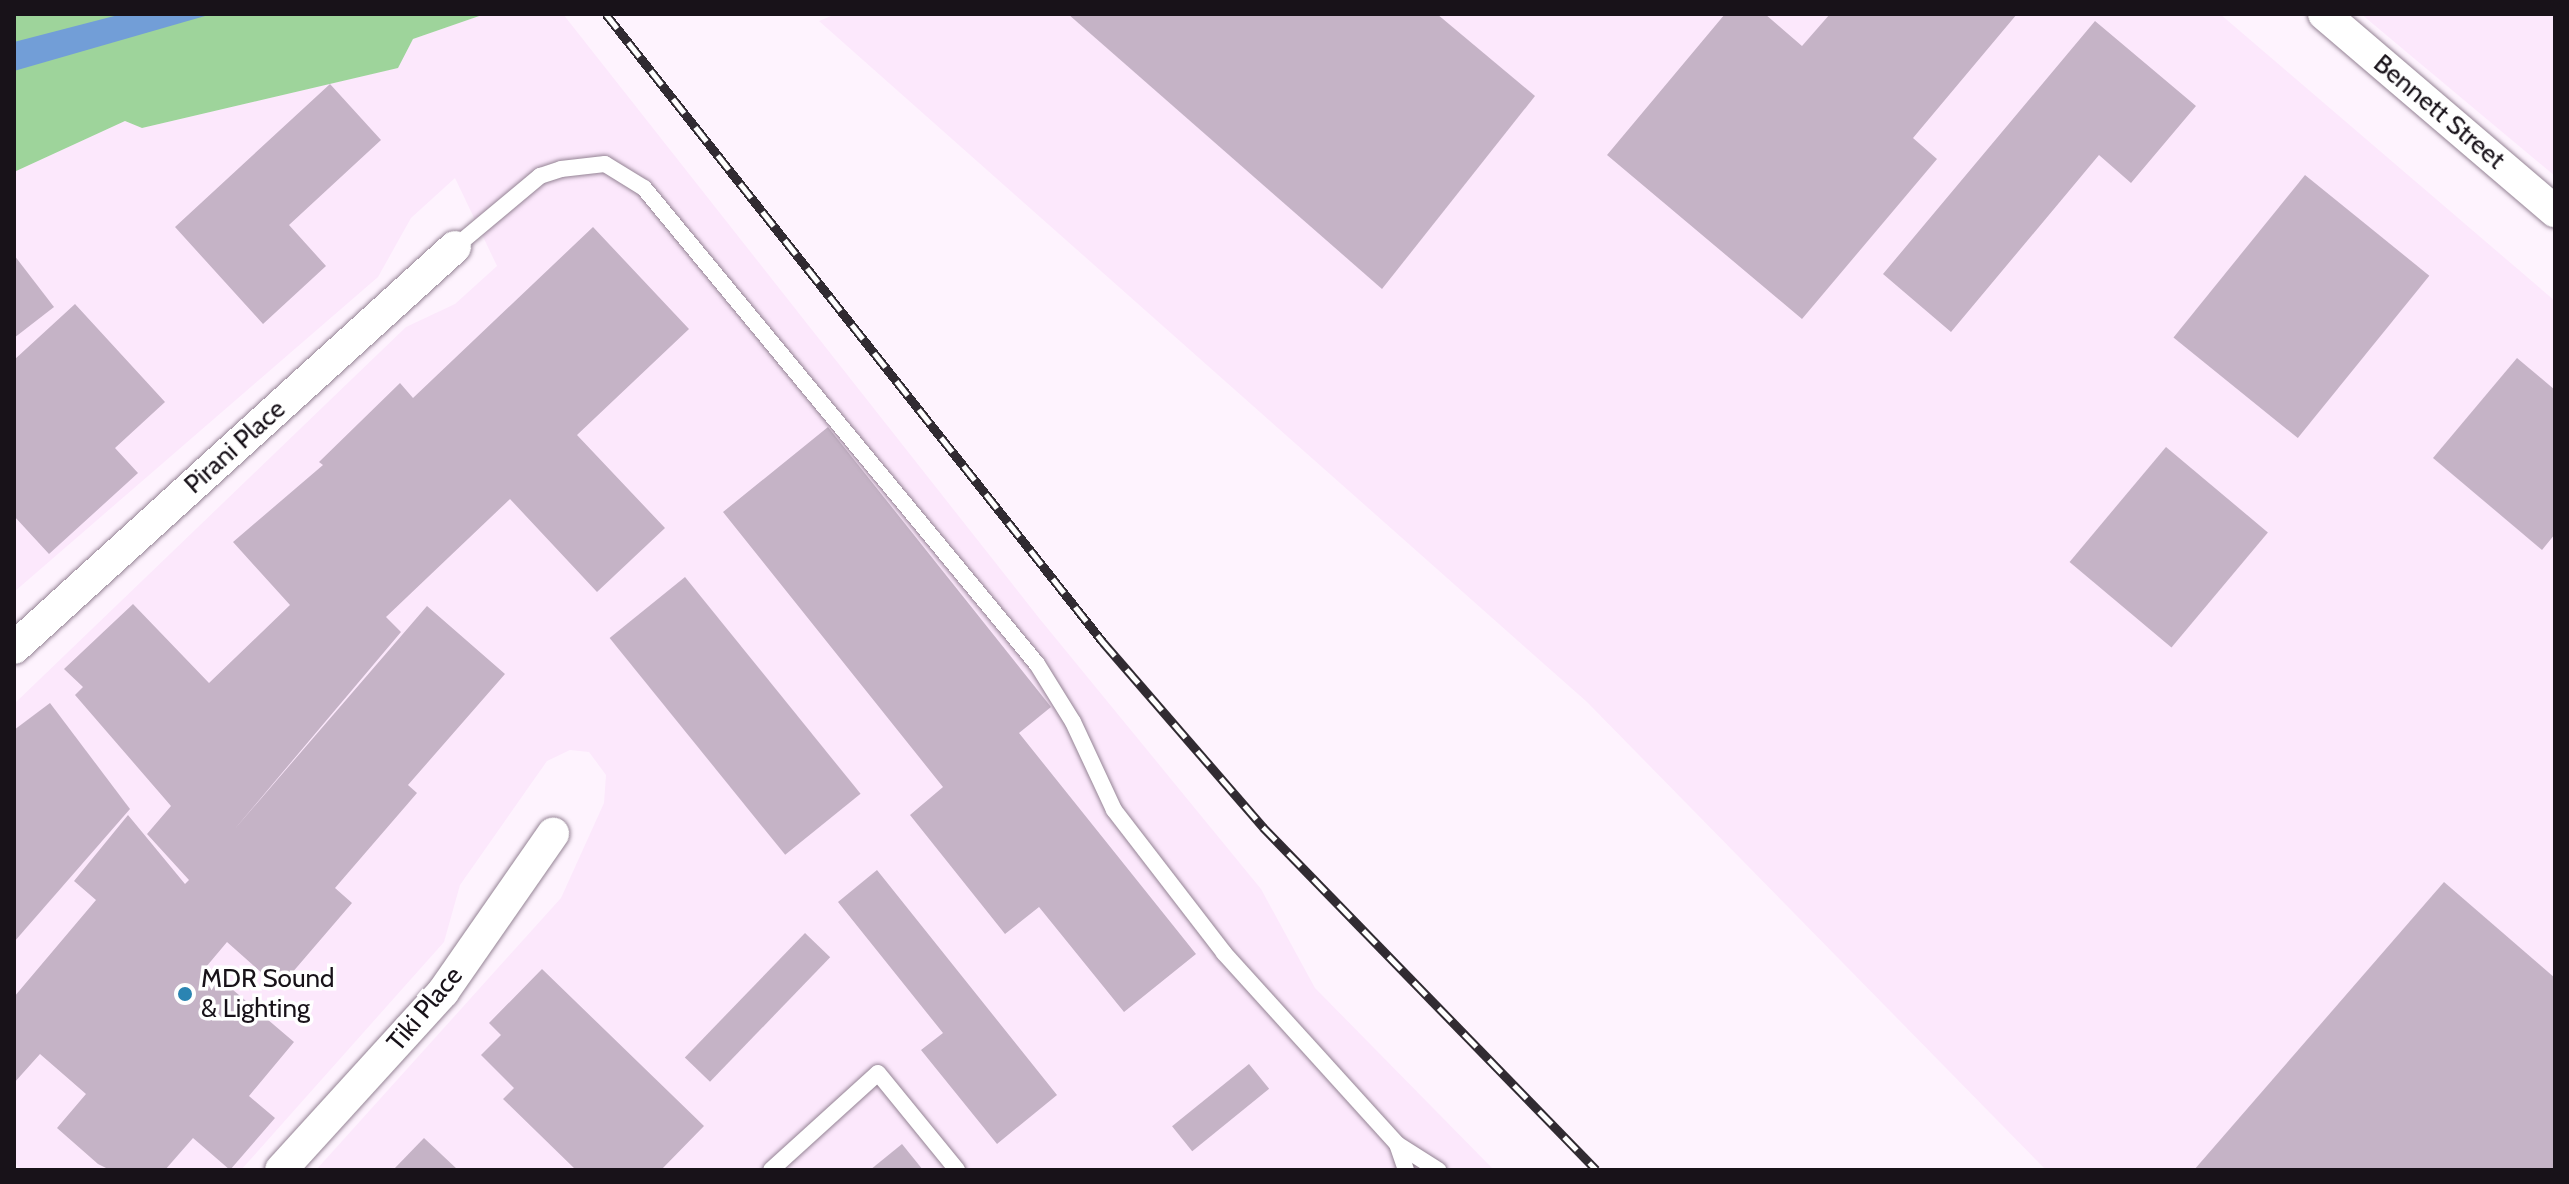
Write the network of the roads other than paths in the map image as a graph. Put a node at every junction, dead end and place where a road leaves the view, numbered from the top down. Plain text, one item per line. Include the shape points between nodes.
1 (2324, 14) edge
2 (2555, 211) edge
3 (455, 247) joint
4 (14, 648) edge
5 (553, 834) dead end
6 (1397, 1144) junction
7 (281, 1170) edge
8 (771, 1170) edge
9 (957, 1170) edge
10 (1406, 1170) edge
11 (1438, 1170) edge

1 - 2 street, Bennett Street
3 - 4 street, Pirani Place
3 - 6 lane via 540,176 561,169 605,164 644,188 1037,664 1073,722 1114,810 1224,953
5 - 7 street, Tiki Place via 443,992
6 - 10 lane
6 - 11 lane
8 - 9 lane via 878,1073

